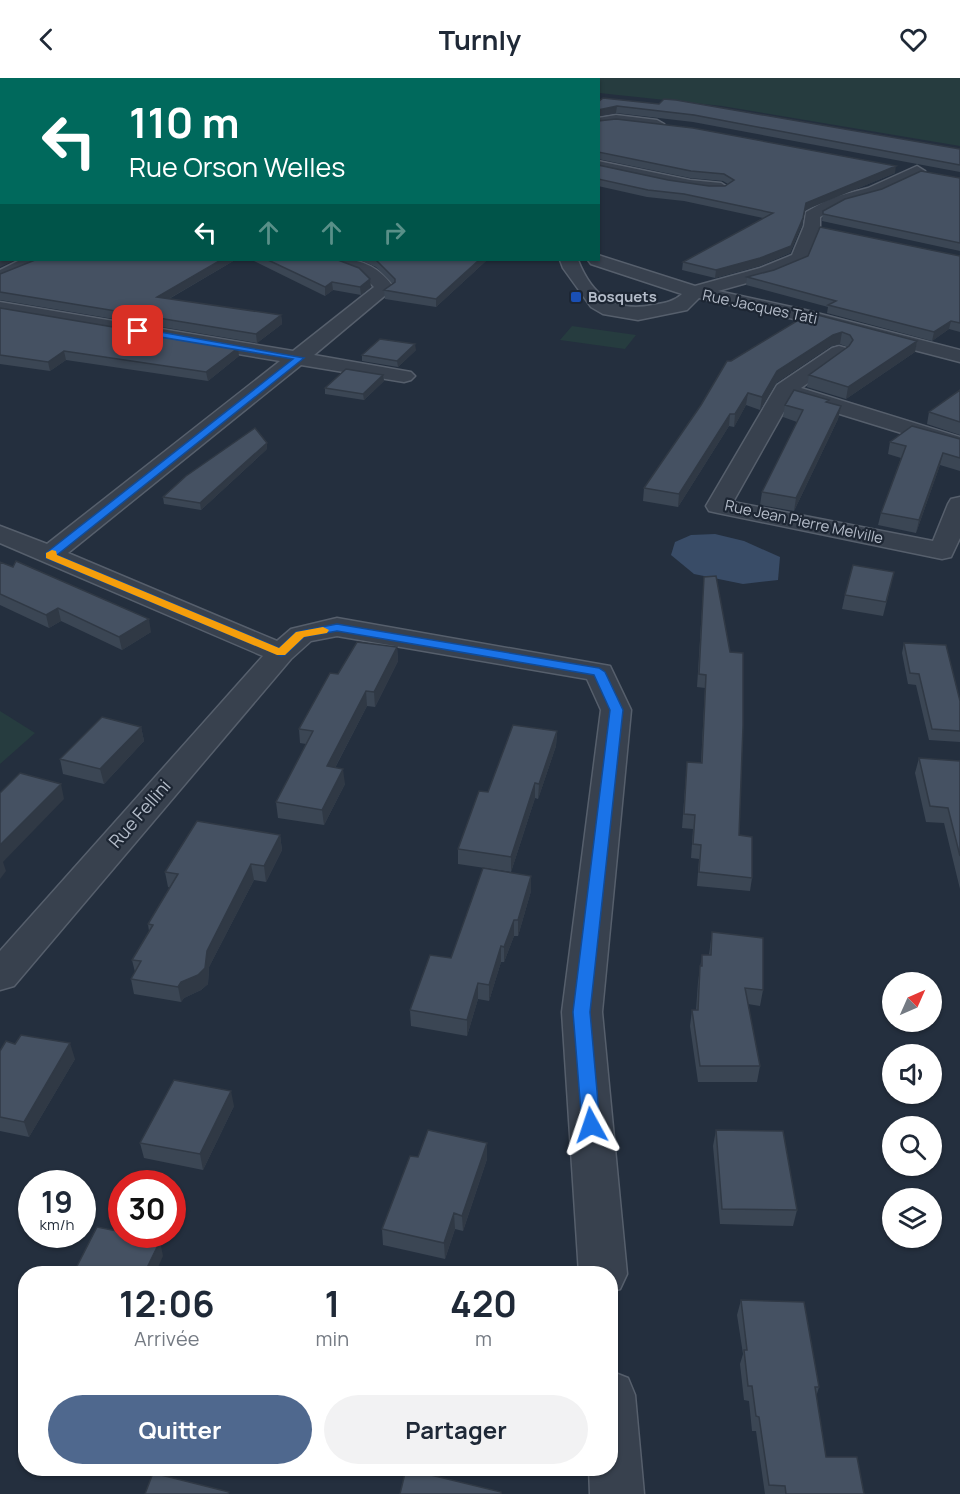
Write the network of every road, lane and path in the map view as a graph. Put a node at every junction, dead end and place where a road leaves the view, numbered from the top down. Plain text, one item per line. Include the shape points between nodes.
1 (600, 122) edge
2 (671, 126) edge
3 (600, 165) edge
4 (894, 166) edge
5 (723, 188) edge
6 (31, 261) edge
7 (344, 261) edge
8 (569, 261) edge
9 (600, 261) edge
10 (0, 277) edge
11 (695, 292) junction
12 (0, 308) edge
13 (839, 352) edge
14 (960, 356) edge
15 (300, 358) junction
16 (404, 376) dead end
17 (785, 390) junction
18 (960, 444) edge
19 (960, 504) edge
20 (0, 534) edge
21 (50, 555) junction
22 (281, 653) junction
23 (0, 976) edge
24 (602, 1266) edge
25 (616, 1476) edge
26 (617, 1494) edge

1 - 2 street via 616,119
3 - 5 street via 690,185
4 - 11 street via 922,172 874,192 837,201 813,214 818,228 800,258
6 - 10 street
7 - 15 street via 367,270 385,288
8 - 11 street via 592,296 610,310 638,314 680,306
9 - 11 street, Rue Jacques Tati
11 - 14 street, Rue Jacques Tati
12 - 15 street
13 - 17 street, Rue Jean Pierre Melville
15 - 16 street
15 - 21 street
17 - 18 street
17 - 19 street, Rue Jean Pierre Melville via 718,506 942,551
20 - 21 street
21 - 22 street
22 - 23 street, Rue Fellini
22 - 24 street, Rue Fellini via 301,634 337,627 599,672 616,710 582,1012
25 - 26 street

